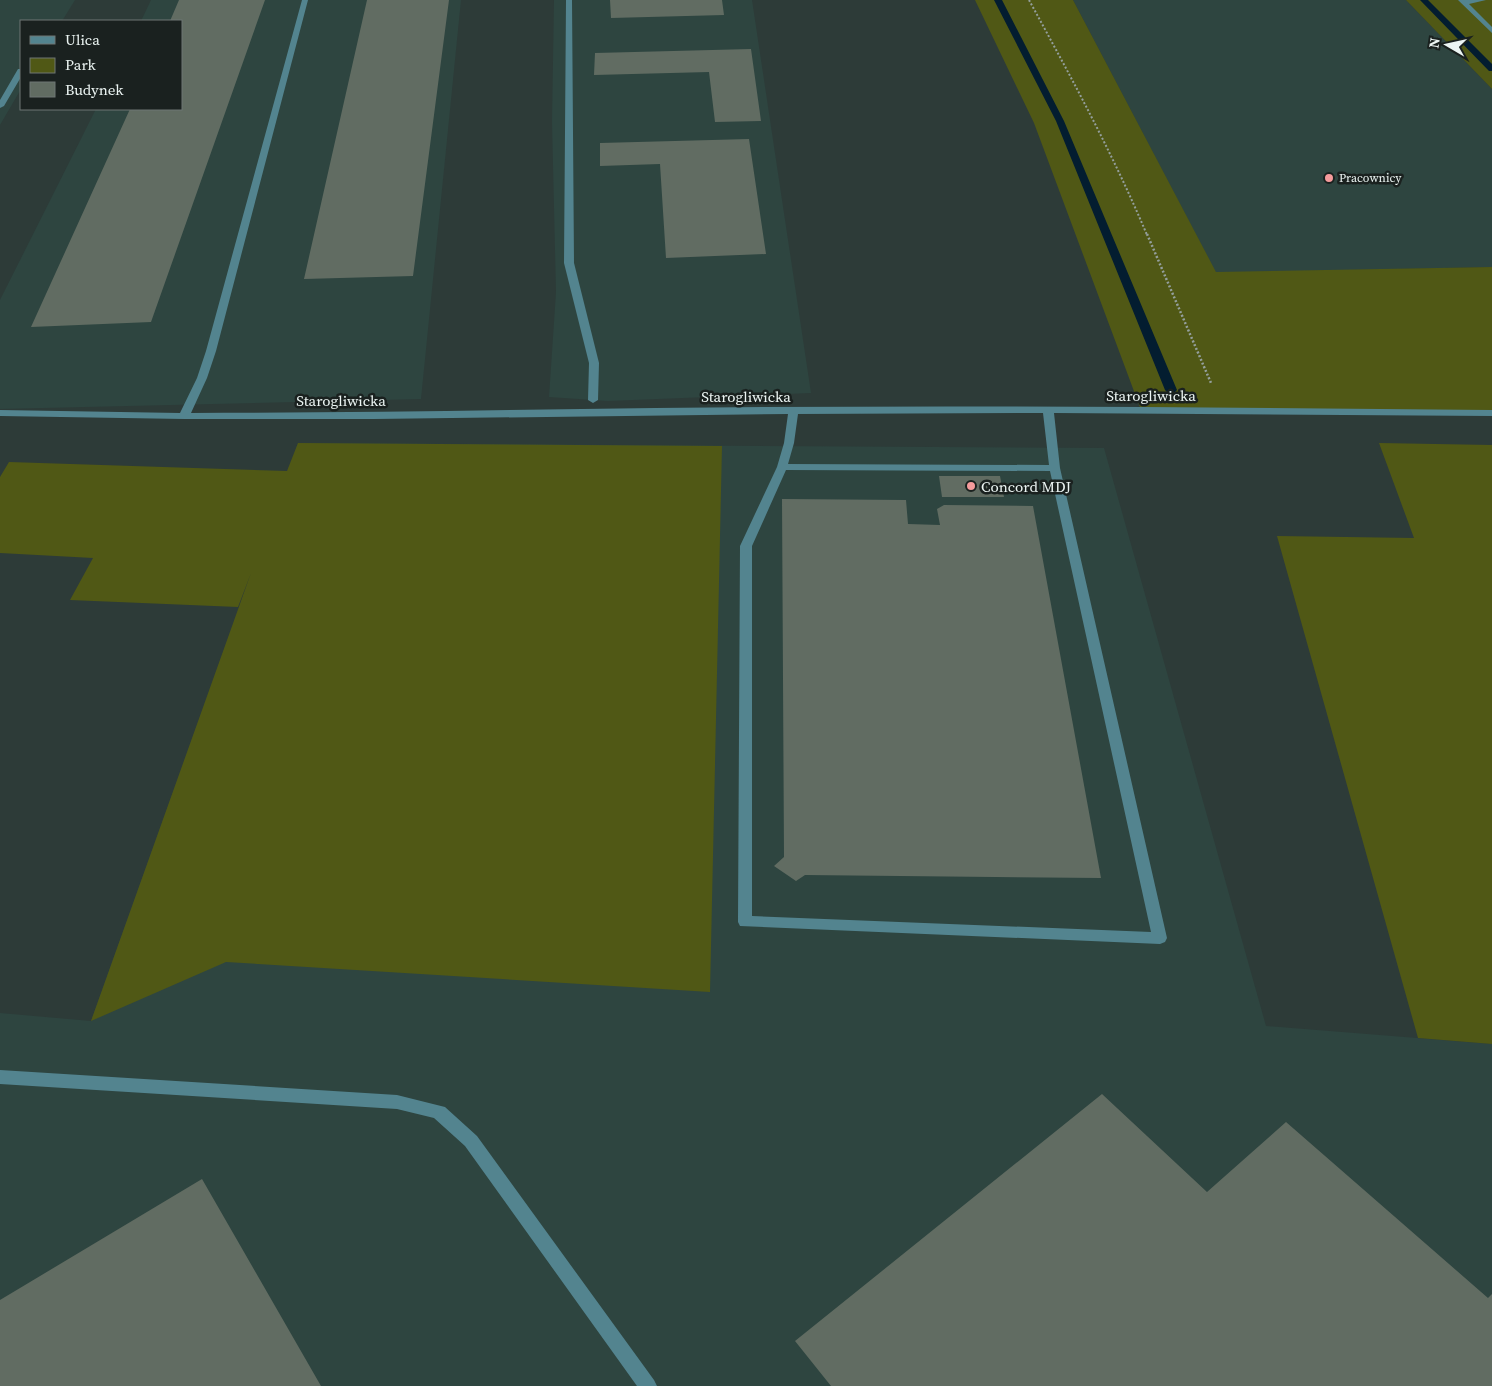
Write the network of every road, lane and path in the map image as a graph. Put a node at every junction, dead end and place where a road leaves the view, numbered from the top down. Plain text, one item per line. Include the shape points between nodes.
1 (305, 0) edge
2 (569, 0) edge
3 (1029, 0) edge
4 (1483, 0) edge
5 (1463, 1) edge
6 (1492, 31) edge
7 (20, 73) edge
8 (0, 106) edge
9 (593, 400) dead end
10 (1048, 410) junction
11 (1223, 410) junction
12 (793, 411) junction
13 (0, 413) edge
14 (1492, 413) edge
15 (184, 416) junction
16 (782, 467) junction
17 (1055, 468) junction
18 (0, 1077) edge
19 (648, 1386) edge

1 - 15 street via 211,351
2 - 9 street via 569,263 594,363
3 - 11 path via 1131,197
4 - 5 street
5 - 6 street
7 - 8 street
10 - 11 street, Starogliwicka
10 - 12 street, Starogliwicka
10 - 17 street
11 - 14 street, Starogliwicka
12 - 15 street, Starogliwicka
12 - 16 street
13 - 15 street, Starogliwicka
16 - 17 street
16 - 17 street via 746,546 744,922 1160,938
18 - 19 street via 397,1102 440,1112 471,1141

